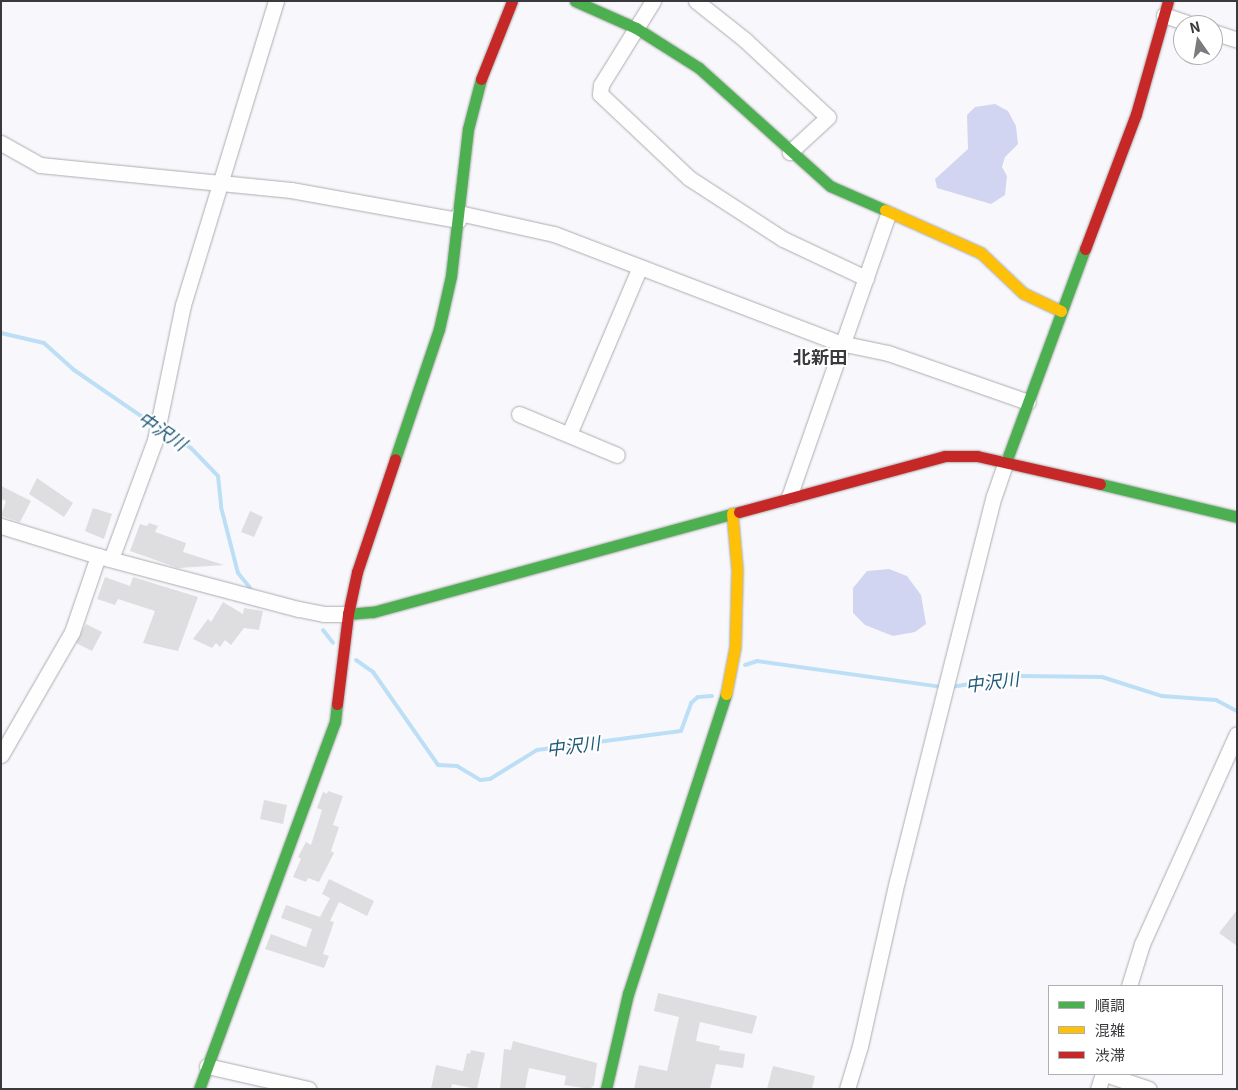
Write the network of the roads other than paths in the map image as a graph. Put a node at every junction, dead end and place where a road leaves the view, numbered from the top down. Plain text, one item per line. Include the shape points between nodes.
1 (276, 1) edge
2 (512, 1) edge
3 (575, 1) edge
4 (653, 1) edge
5 (696, 1) edge
6 (1166, 8) edge
7 (1177, 15) edge
8 (636, 28) junction
9 (1223, 35) edge
10 (1237, 40) edge
11 (1, 143) edge
12 (790, 152) junction
13 (219, 183) junction
14 (888, 214) junction
15 (459, 217) junction
16 (640, 268) junction
17 (866, 278) junction
18 (1061, 311) junction
19 (840, 343) junction
20 (1028, 402) junction
21 (519, 414) dead end
22 (569, 434) junction
23 (617, 455) dead end
24 (1006, 462) junction
25 (789, 497) junction
26 (732, 513) junction
27 (1237, 517) edge
28 (1, 526) edge
29 (104, 557) junction
30 (348, 614) junction
31 (1237, 734) edge
32 (1, 754) edge
33 (1129, 985) edge
34 (207, 1066) junction
35 (1104, 1075) edge
36 (1107, 1075) edge
37 (199, 1089) edge
38 (308, 1089) edge
39 (606, 1089) edge
40 (847, 1089) edge
41 (1098, 1089) edge
42 (1148, 1089) edge

1 - 13 street
2 - 15 street via 483,72 468,129
3 - 8 street
4 - 8 street
5 - 12 street via 732,28 828,116
6 - 7 street
6 - 18 street via 1136,114
8 - 12 street via 699,68
8 - 17 street via 601,85 600,94 689,178 783,239
9 - 10 street
11 - 13 street via 40,165
12 - 14 street via 830,186
13 - 15 street via 291,190
13 - 29 street via 183,305 155,440
14 - 17 street
14 - 18 street via 920,224 981,253 1022,293
15 - 16 street via 554,234
15 - 30 street via 439,329 357,572
16 - 19 street
16 - 22 street
17 - 19 street
18 - 20 street
19 - 20 street via 888,353
19 - 25 street
20 - 24 street
21 - 22 street
22 - 23 street
24 - 25 street via 977,456 945,456
24 - 27 street
24 - 40 street via 994,496
25 - 26 street
26 - 30 street via 373,612
26 - 39 street via 737,569 735,648 730,681 628,994
28 - 29 street
29 - 30 street via 299,609
29 - 32 street via 72,632
30 - 34 street via 335,722
31 - 33 street via 1142,944
34 - 37 street
34 - 38 street
35 - 41 street
36 - 42 street

